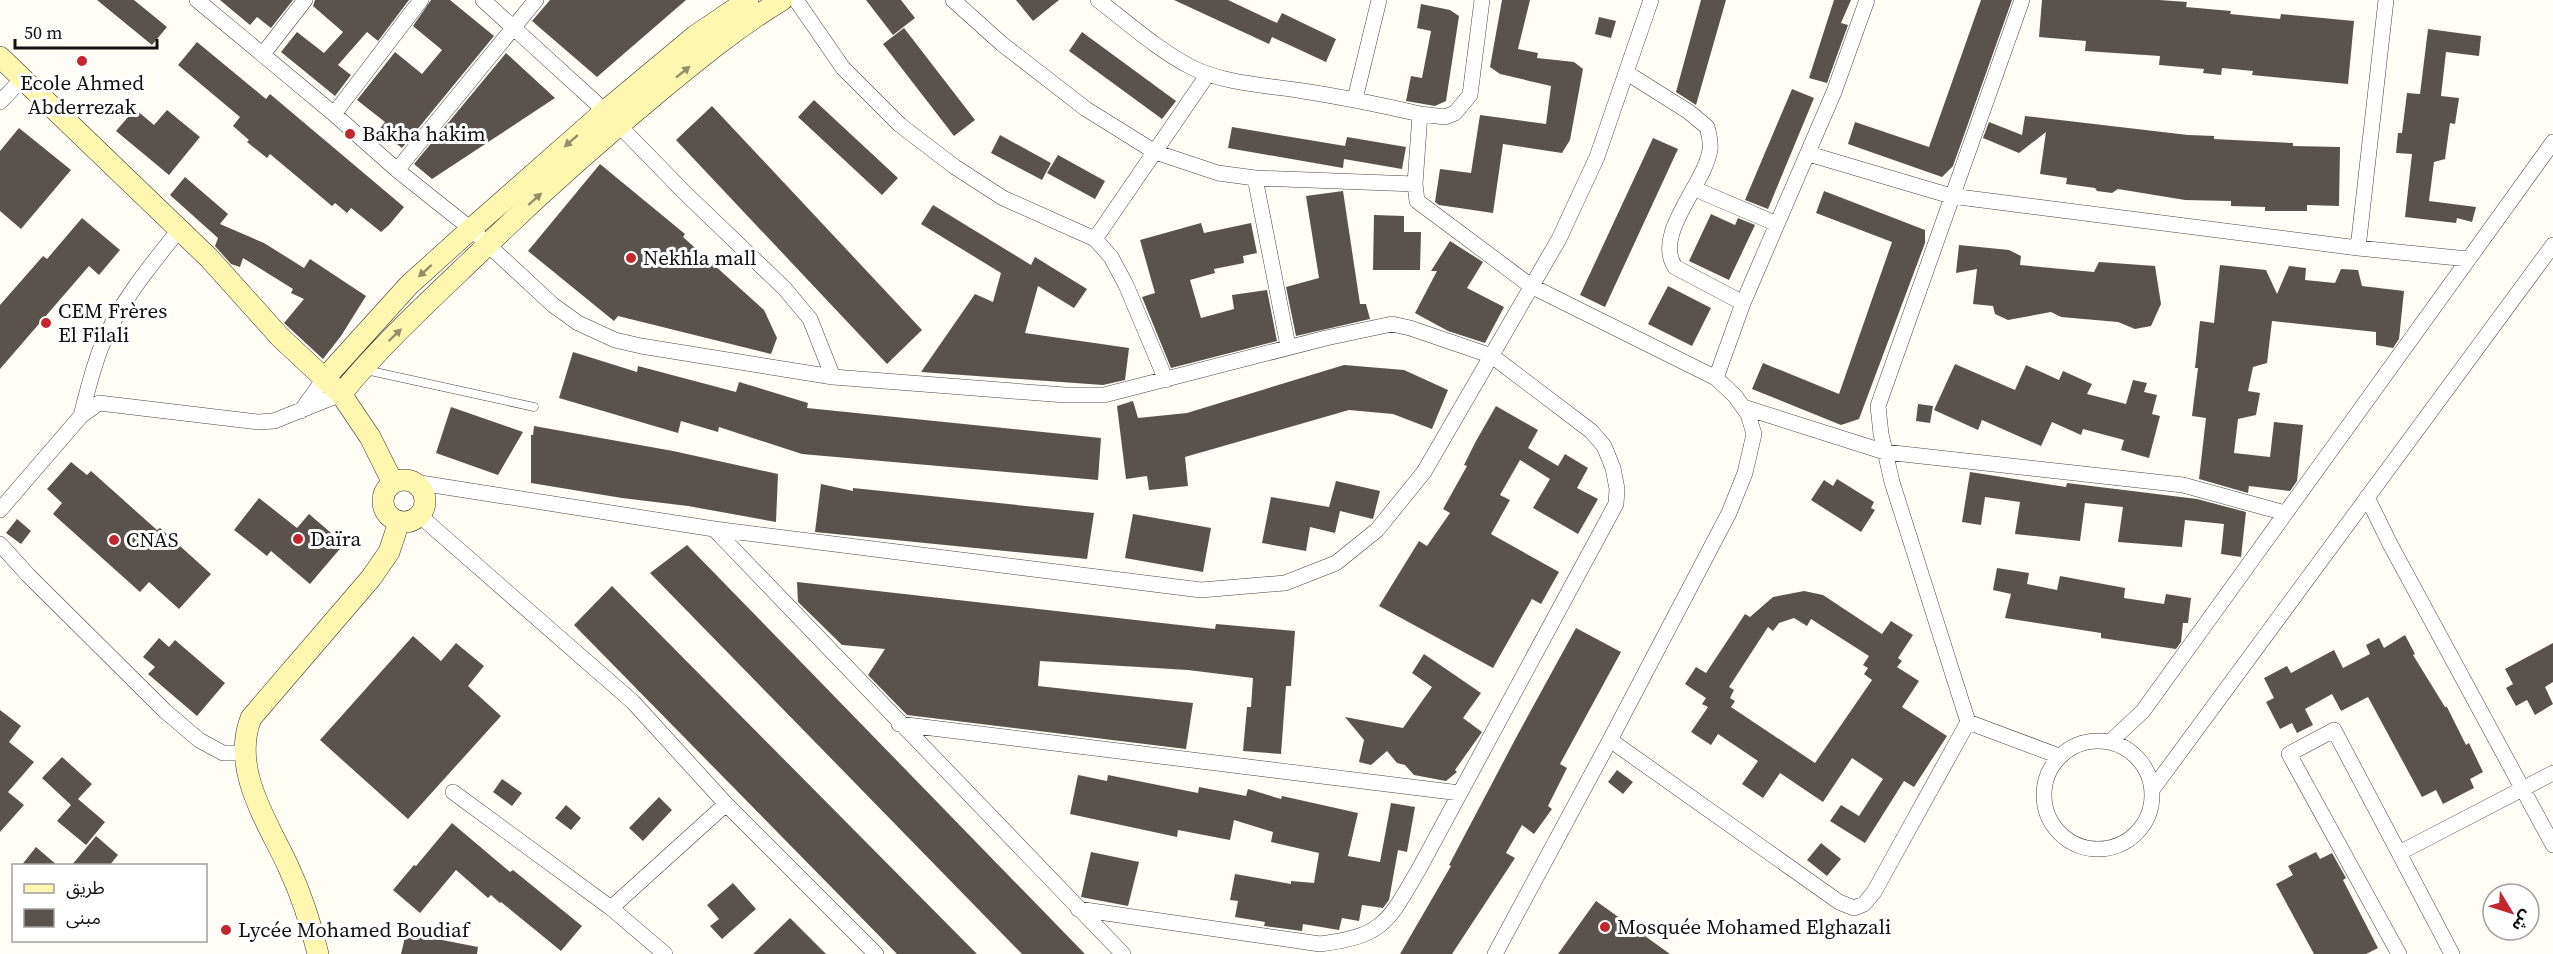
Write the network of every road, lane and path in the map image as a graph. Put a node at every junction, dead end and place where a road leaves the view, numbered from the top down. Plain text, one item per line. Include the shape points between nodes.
1 (197, 0) edge
2 (306, 0) edge
3 (421, 0) edge
4 (483, 0) edge
5 (536, 0) edge
6 (782, 0) edge
7 (796, 0) edge
8 (953, 0) edge
9 (1098, 0) edge
10 (1379, 0) edge
11 (1482, 0) edge
12 (1651, 0) edge
13 (1867, 0) edge
14 (2022, 0) edge
15 (2386, 0) edge
16 (737, 9) edge
17 (514, 26) junction
18 (263, 54) junction
19 (0, 57) edge
20 (1627, 73) junction
21 (1208, 74) junction
22 (23, 78) junction
23 (1355, 99) junction
24 (0, 102) edge
25 (334, 114) junction
26 (1420, 114) junction
27 (612, 118) junction
28 (2553, 142) edge
29 (1155, 152) junction
30 (1809, 154) junction
31 (397, 170) junction
32 (1255, 178) junction
33 (1414, 184) junction
34 (1695, 189) junction
35 (1951, 196) junction
36 (1777, 224) junction
37 (471, 229) junction
38 (179, 230) junction
39 (1095, 239) junction
40 (2553, 244) edge
41 (487, 245) junction
42 (2358, 248) junction
43 (2468, 260) junction
44 (1531, 286) junction
45 (1743, 303) junction
46 (1288, 346) junction
47 (1492, 356) junction
48 (361, 369) junction
49 (833, 376) junction
50 (1716, 378) junction
51 (324, 379) junction
52 (1166, 380) junction
53 (341, 394) junction
54 (534, 407) dead end
55 (1743, 407) junction
56 (301, 411) junction
57 (81, 416) junction
58 (1885, 452) junction
59 (403, 483) junction
60 (2367, 496) junction
61 (0, 510) edge
62 (2285, 513) junction
63 (409, 519) junction
64 (714, 529) junction
65 (0, 544) edge
66 (1968, 722) junction
67 (899, 724) junction
68 (1610, 740) junction
69 (2110, 742) junction
70 (244, 753) junction
71 (2059, 756) junction
72 (2553, 773) edge
73 (2152, 789) junction
74 (2523, 790) junction
75 (453, 792) dead end
76 (1460, 793) junction
77 (726, 804) junction
78 (2553, 845) edge
79 (2399, 853) junction
80 (611, 908) junction
81 (1078, 909) junction
82 (318, 954) edge
83 (665, 954) edge
84 (876, 954) edge
85 (1123, 954) edge
86 (1495, 954) edge
87 (2399, 954) edge
88 (2452, 954) edge

1 - 18 street
2 - 18 street
3 - 25 street
4 - 17 street
5 - 17 street
6 - 16 main road
7 - 39 street via 843,68 900,125 1003,198
8 - 29 street via 1086,109
9 - 21 street via 1154,42
10 - 23 street
11 - 26 street via 1470,95 1455,113 1445,117
12 - 20 street
13 - 30 street
14 - 35 street
15 - 42 street
16 - 27 main road
17 - 27 street
17 - 31 street
18 - 25 street
19 - 22 main road
20 - 34 street via 1707,127 1710,150
20 - 44 street via 1598,157 1559,239
21 - 23 street
21 - 29 street
22 - 24 street
22 - 38 main road
23 - 26 street
25 - 31 street
26 - 33 street
27 -> 37 main road
41 -> 27 main road
27 - 49 street via 810,319
28 - 43 street
29 - 32 street via 1218,173
29 - 39 street
30 - 35 street
30 - 36 street
31 - 37 street
32 - 33 street
32 - 46 street
33 - 44 street via 1417,201
34 - 36 street
34 - 45 street via 1671,233 1669,258 1675,267
35 - 42 street
35 - 58 street via 1880,398 1879,424
36 - 45 street
37 - 41 street
37 -> 51 main road via 409,285
38 - 51 main road
38 - 57 street via 118,314 102,346
39 - 52 street via 1111,257 1126,285
40 - 60 street
48 -> 41 main road
41 - 49 street via 553,305 578,323 615,340
42 - 43 street
43 - 62 street
44 - 47 street
44 - 50 street
45 - 50 street
46 - 47 street via 1392,324
46 - 52 street
47 - 64 street via 1424,472 1377,530 1336,563 1285,583 1201,590
47 - 76 street via 1591,431 1604,446 1613,468 1616,504
48 - 53 main road
48 - 54 lane
49 - 52 street via 1065,395 1104,395
50 - 55 street
51 - 53 main road
51 - 56 street
53 - 56 street
53 - 59 main road
55 - 58 street
55 - 68 street via 1754,434 1745,473 1729,513
56 - 57 street via 258,422 106,402
57 - 61 street
58 - 62 street via 2183,485
58 - 66 street
59 - 63 main road via 420,487 425,500 424,508
59 - 63 main road via 384,493 384,507 387,514
59 - 64 street
60 - 73 street
60 - 74 street
62 - 69 street via 2143,711
63 - 70 main road via 371,578 251,718
63 - 77 street via 633,702
64 - 67 street
65 - 70 street via 165,711 199,740 223,753
66 - 68 street via 1874,892 1864,904 1854,908 1839,902
66 - 71 street
67 - 76 street
67 - 81 street
68 - 86 street
69 - 71 street via 2092,741
69 - 73 street via 2131,752 2145,768
70 - 82 main road via 250,781 312,928
71 - 73 street via 2048,773 2043,792 2046,812 2055,830 2070,842 2089,849 2109,848 2127,841 2142,827 2150,809
72 - 74 street
74 - 78 street
74 - 79 street
75 - 80 street
76 - 81 street via 1399,904 1382,925 1352,939 1320,944
77 - 80 street
77 - 84 street
79 - 87 street via 2334,730 2289,754
79 - 88 street
80 - 83 street
81 - 85 street

